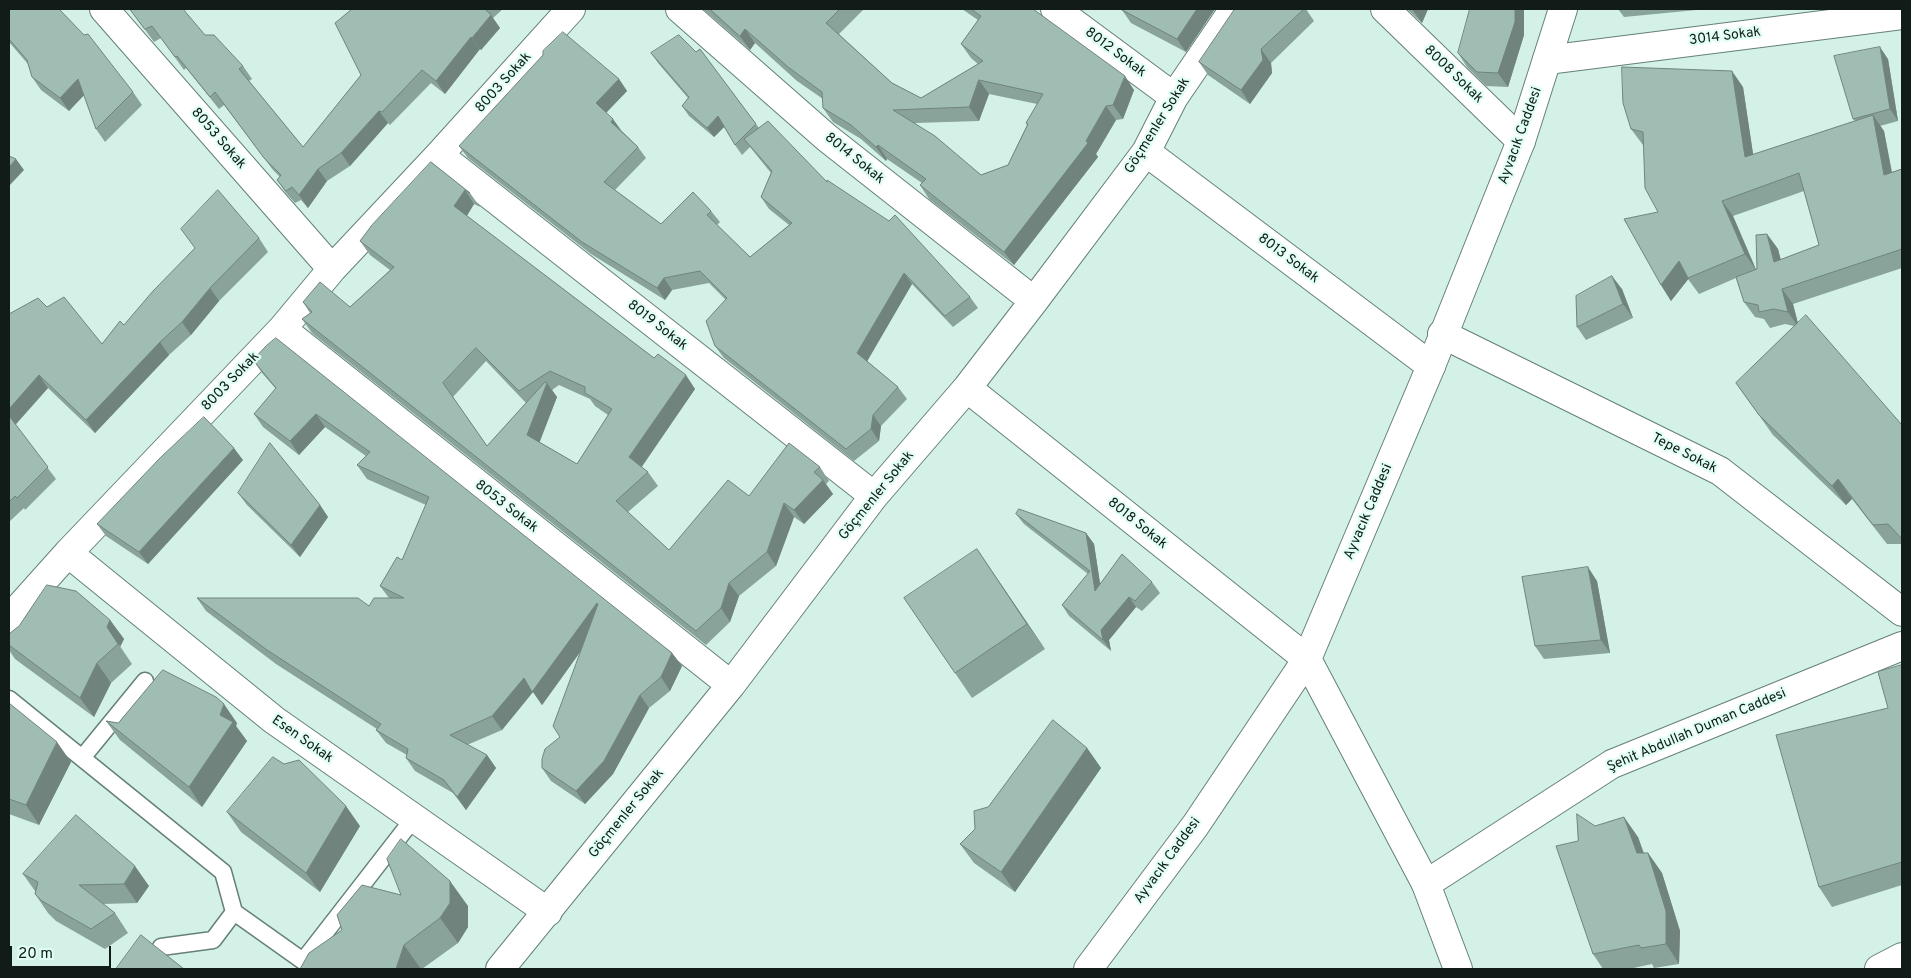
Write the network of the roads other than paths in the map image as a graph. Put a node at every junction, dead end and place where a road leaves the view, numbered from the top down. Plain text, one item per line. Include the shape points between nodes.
1 (104, 9) edge
2 (571, 9) edge
3 (680, 9) edge
4 (1055, 9) edge
5 (1234, 9) edge
6 (1384, 9) edge
7 (1563, 9) edge
8 (1902, 15) edge
9 (1547, 60) junction
10 (1174, 97) junction
11 (1521, 141) junction
12 (1146, 152) junction
13 (439, 155) junction
14 (332, 269) junction
15 (1034, 301) junction
16 (282, 329) junction
17 (1442, 334) junction
18 (1431, 366) junction
19 (967, 388) junction
20 (874, 496) junction
21 (68, 553) junction
22 (1902, 612) edge
23 (9, 619) edge
24 (1902, 646) edge
25 (1306, 659) junction
26 (145, 681) dead end
27 (731, 685) junction
28 (9, 699) edge
29 (82, 758) junction
30 (414, 818) junction
31 (1426, 884) junction
32 (234, 912) junction
33 (548, 912) junction
34 (161, 947) dead end
35 (1902, 957) edge
36 (300, 965) edge
37 (500, 969) edge
38 (1088, 969) edge
39 (1458, 969) edge
40 (1879, 969) edge

1 - 14 street, 8053 Sokak
2 - 13 street, 8003 Sokak
3 - 15 street, 8014 Sokak via 827,138
4 - 10 street, 8012 Sokak
5 - 10 street, Göçmenler Sokak
6 - 11 street, 8008 Sokak
7 - 9 street, Ayvacık Caddesi
8 - 9 street, 3014 Sokak
9 - 11 street, Ayvacık Caddesi
10 - 12 street, Göçmenler Sokak
11 - 17 street, Ayvacık Caddesi
12 - 15 street, Göçmenler Sokak
12 - 18 street, 8013 Sokak
13 - 14 street, 8003 Sokak
13 - 20 street, 8019 Sokak
14 - 16 street, 8003 Sokak
15 - 19 street, Göçmenler Sokak
16 - 21 street, 8003 Sokak
16 - 27 street, 8053 Sokak
17 - 18 street, Ayvacık Caddesi
17 - 22 street, Tepe Sokak via 1720,471
18 - 25 street, Ayvacık Caddesi
19 - 20 street, Göçmenler Sokak
19 - 25 street, 8018 Sokak
20 - 27 street, Göçmenler Sokak
21 - 23 street, 8003 Sokak
21 - 30 street, Esen Sokak via 274,720
24 - 31 street, Şehit Abdullah Duman Caddesi via 1612,764
25 - 31 street
25 - 38 street, Ayvacık Caddesi via 1195,826
26 - 29 lane
27 - 33 street, Göçmenler Sokak
28 - 29 lane
29 - 32 lane via 223,872
30 - 33 street, Esen Sokak
30 - 36 lane
31 - 39 street
32 - 34 lane via 214,940
32 - 36 lane
33 - 37 street, Göçmenler Sokak
35 - 40 street

